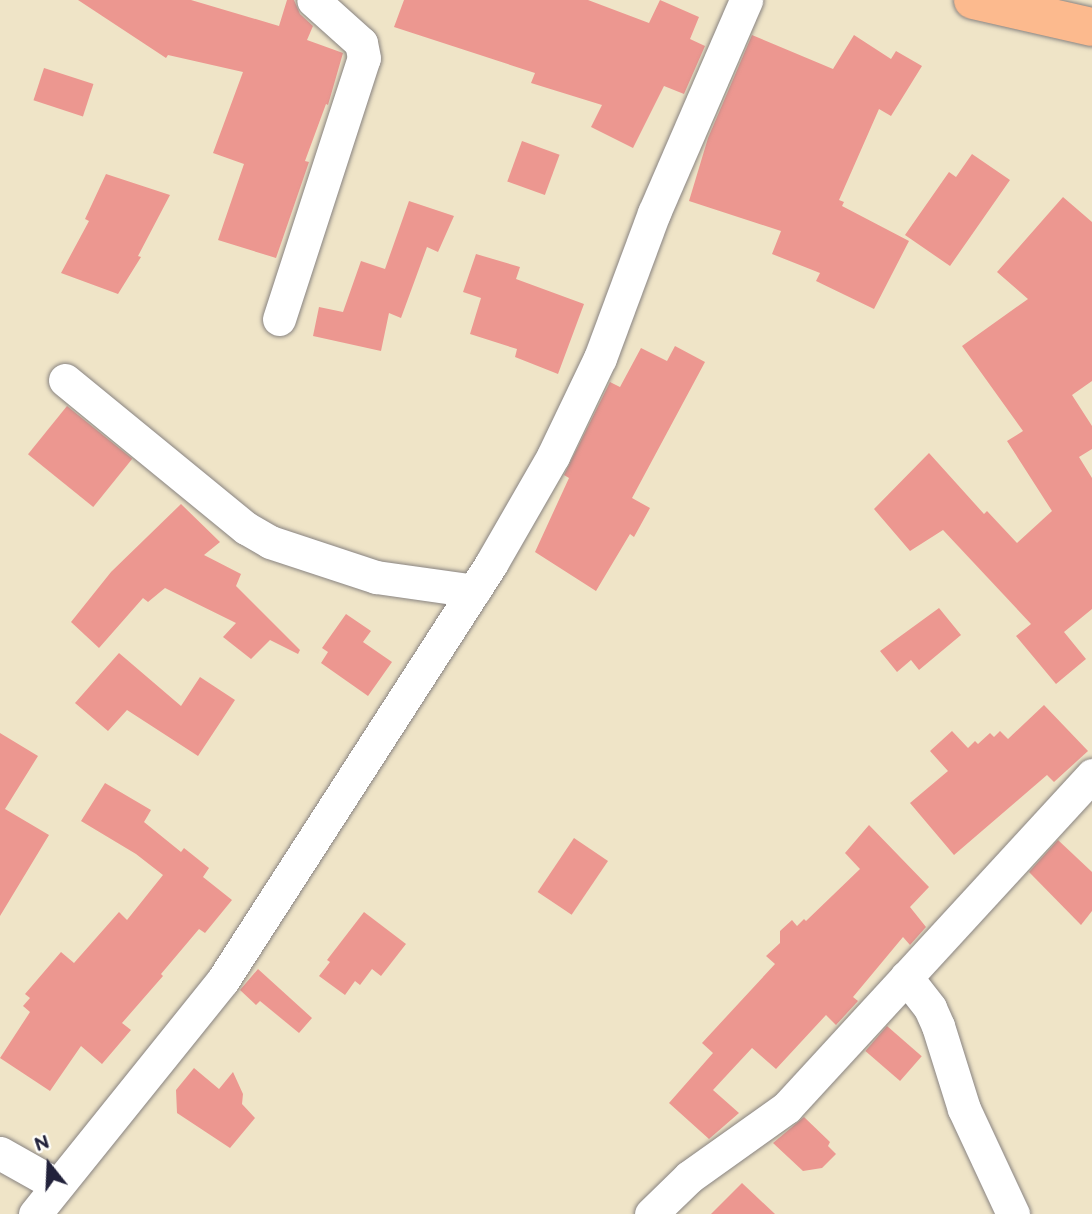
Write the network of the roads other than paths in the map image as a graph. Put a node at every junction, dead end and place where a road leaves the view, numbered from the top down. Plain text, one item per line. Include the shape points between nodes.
1 (313, 0) edge
2 (746, 0) edge
3 (973, 0) edge
4 (1092, 27) edge
5 (279, 319) dead end
6 (65, 380) dead end
7 (474, 591) junction
8 (1092, 775) edge
9 (906, 977) junction
10 (0, 1153) edge
11 (57, 1185) junction
12 (35, 1214) edge
13 (650, 1214) edge
14 (1013, 1214) edge

1 - 5 street via 361,43 363,58
2 - 7 street via 654,213 600,358 553,456
3 - 4 highway
6 - 7 street via 246,528 270,542 376,577
7 - 11 street via 222,980
8 - 9 street
9 - 13 street via 787,1107 689,1177
9 - 14 street via 930,1008 964,1109
10 - 11 street
11 - 12 street

